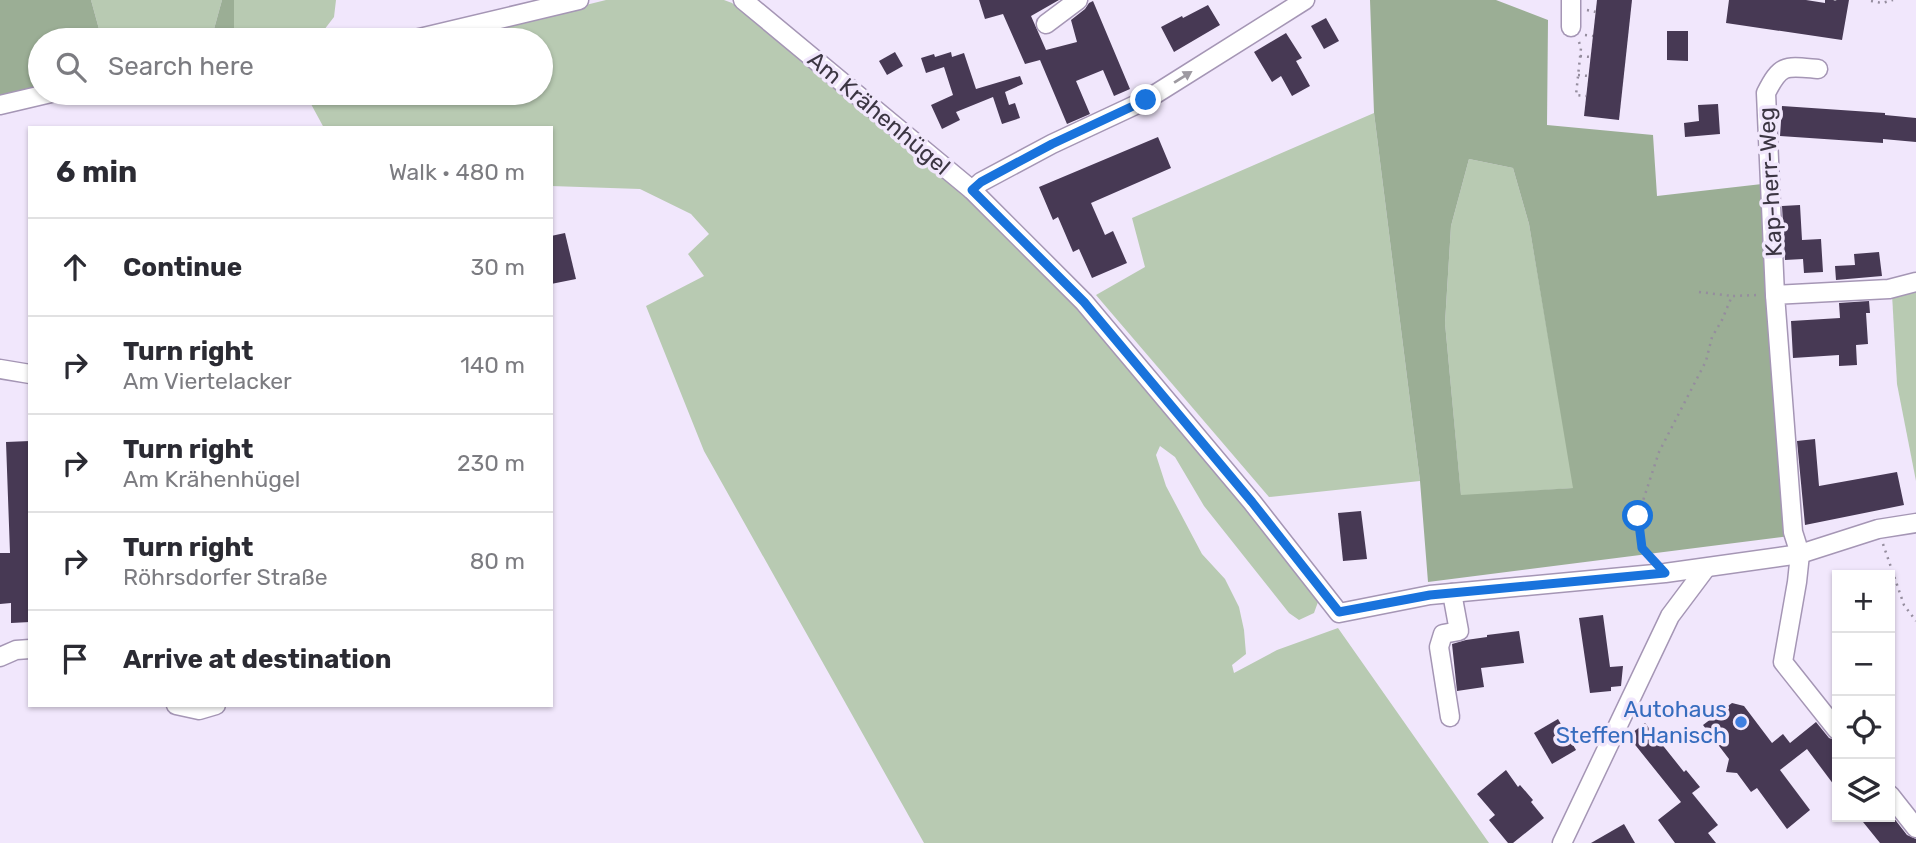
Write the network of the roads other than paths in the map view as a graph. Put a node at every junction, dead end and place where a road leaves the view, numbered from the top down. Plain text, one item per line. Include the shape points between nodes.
1 (579, 0) edge
2 (743, 0) edge
3 (1078, 0) edge
4 (1305, 0) edge
5 (1571, 0) edge
6 (1046, 24) dead end
7 (1571, 27) road end
8 (461, 28) edge
9 (1818, 69) dead end
10 (28, 98) edge
11 (0, 105) edge
12 (972, 190) junction
13 (1916, 282) edge
14 (1775, 295) junction
15 (0, 369) edge
16 (28, 374) edge
17 (1916, 523) edge
18 (1800, 554) junction
19 (1706, 568) junction
20 (1452, 593) junction
21 (28, 649) edge
22 (0, 657) edge
23 (185, 707) edge
24 (209, 707) edge
25 (1450, 717) dead end
26 (1832, 724) edge
27 (1895, 801) edge
28 (1916, 828) edge
29 (1562, 843) edge

1 - 8 street
2 - 12 street, Am Krähenhügel
3 - 6 street
12 -> 4 street via 1052,144 1146,100
5 - 7 street
9 - 14 street, Kap-herr-Weg via 1791,66 1776,74 1766,93
10 - 11 street
12 - 20 street, Am Krähenhügel via 1084,302 1339,612
13 - 14 street via 1889,289
14 - 18 street, Kap-herr-Weg via 1793,532
15 - 16 street
17 - 18 street via 1878,529
18 - 19 street
18 - 26 street, Kap-herr-Weg via 1783,662
19 - 20 street
19 - 29 street via 1670,616
20 - 25 street via 1459,631 1443,634 1439,647
21 - 22 street
23 - 24 street
27 - 28 street

